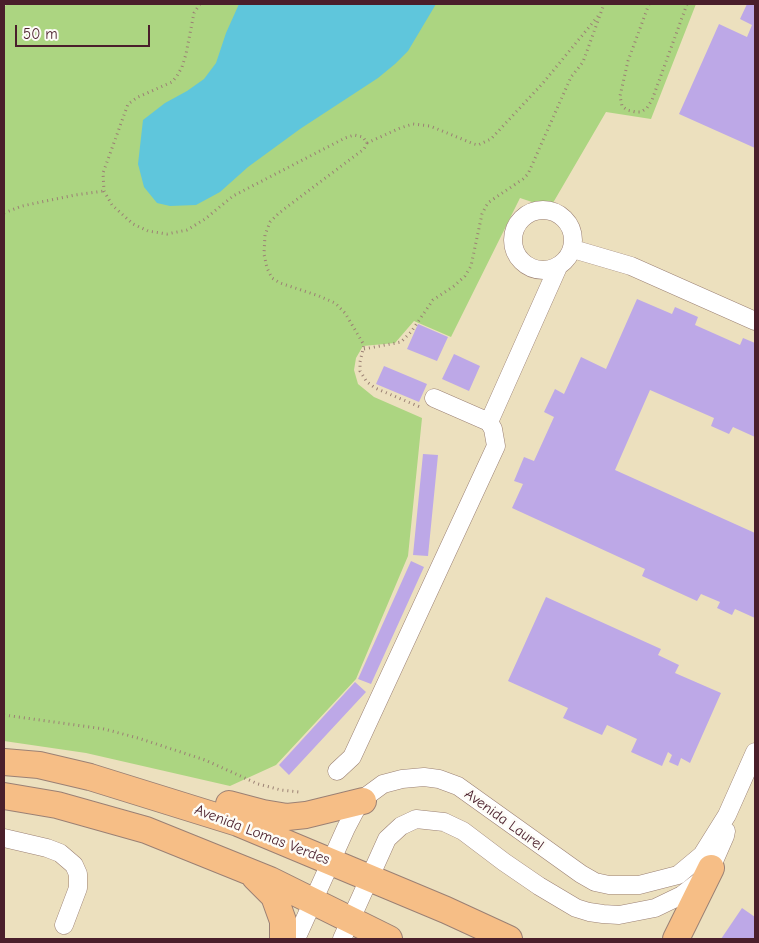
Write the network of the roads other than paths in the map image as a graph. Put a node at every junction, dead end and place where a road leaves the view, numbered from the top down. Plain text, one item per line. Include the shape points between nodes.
1 (573, 249) junction
2 (558, 267) junction
3 (755, 321) edge
4 (434, 398) road end
5 (489, 422) junction
6 (755, 752) edge
7 (4, 762) edge
8 (337, 771) dead end
9 (4, 796) edge
10 (170, 801) junction
11 (363, 801) junction
12 (727, 815) junction
13 (4, 838) edge
14 (331, 861) junction
15 (711, 868) junction
16 (249, 871) junction
17 (370, 878) junction
18 (314, 902) junction
19 (64, 925) dead end
20 (346, 930) edge
21 (283, 939) edge
22 (296, 939) edge
23 (389, 939) edge
24 (509, 939) edge
25 (676, 939) edge

1 - 2 street
1 - 2 street via 574,237 563,216 540,210 519,220 513,243 524,264 534,269
1 - 3 street via 631,266
2 - 5 street
4 - 5 street
5 - 8 street via 494,428 496,446 352,757
6 - 12 street, Avenida Laurel
7 - 10 highway, Avenida Lomas Verdes via 39,765
9 - 16 highway via 57,805 146,830
10 - 11 highway via 192,795 212,797 234,806 286,817
10 - 14 highway, Avenida Lomas Verdes via 238,823
11 - 12 street, Avenida Laurel via 383,784 424,777 439,779 458,786 581,874 595,882 624,886 678,875 702,854
11 - 14 street, Avenida Laurel
12 - 15 street, Avenida Laurel via 725,836
13 - 19 street via 60,853 74,865 78,888
14 - 17 highway, Avenida Lomas Verdes
14 - 18 street, Avenida Laurel
15 - 17 street, Avenida Laurel via 682,896 655,908 619,914 589,912 539,886 463,831 444,822 416,819 401,826 387,840
15 - 25 highway
16 - 18 highway
16 - 21 highway via 274,896 283,921
17 - 20 street, Avenida Laurel
17 - 24 highway, Avenida Lomas Verdes
18 - 20 highway
18 - 22 street, Avenida Laurel
20 - 23 highway

